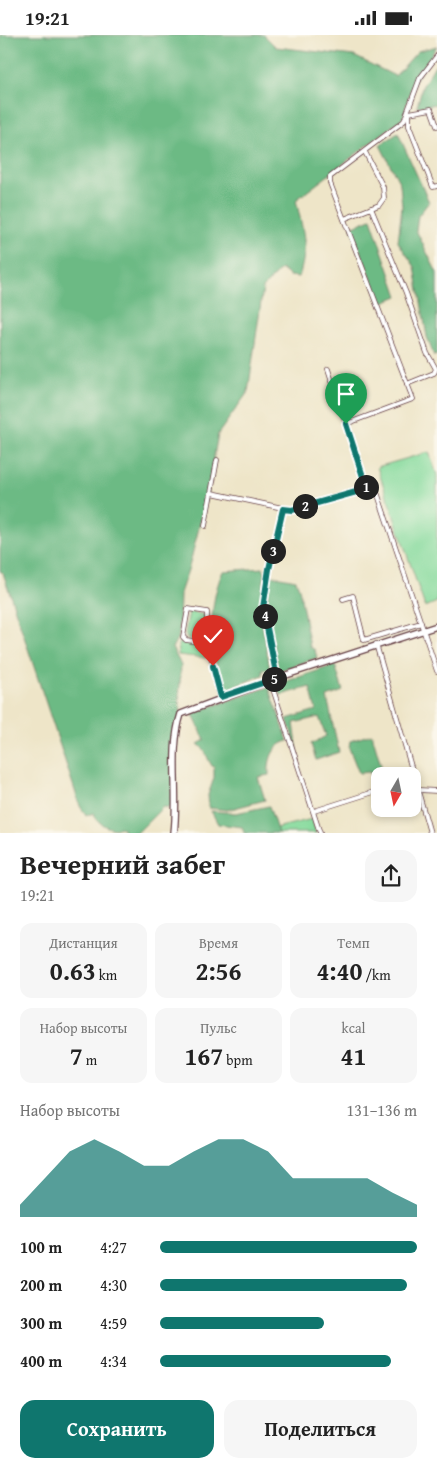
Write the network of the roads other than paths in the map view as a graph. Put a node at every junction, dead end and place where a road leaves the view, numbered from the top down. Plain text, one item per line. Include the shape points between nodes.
1 (437, 57) edge
2 (409, 113) junction
3 (437, 126) edge
4 (364, 152) junction
5 (437, 186) edge
6 (371, 208) junction
7 (344, 219) junction
8 (328, 369) dead end
9 (407, 384) junction
10 (346, 424) junction
11 (217, 460) dead end
12 (367, 489) junction
13 (212, 493) junction
14 (283, 509) junction
15 (205, 526) dead end
16 (343, 599) dead end
17 (421, 623) junction
18 (437, 626) edge
19 (424, 629) junction
20 (208, 643) junction
21 (376, 644) junction
22 (437, 671) edge
23 (277, 678) junction
24 (270, 680) junction
25 (221, 697) junction
26 (410, 767) edge
27 (421, 789) edge
28 (437, 791) edge
29 (371, 793) edge
30 (421, 804) edge
31 (314, 811) junction
32 (174, 833) edge
33 (320, 833) edge
34 (430, 833) edge

1 - 2 street via 420,78
2 - 3 street via 431,109
2 - 4 street via 404,121
2 - 5 street via 410,126 433,187
4 - 6 street via 384,193 379,205
4 - 7 street via 330,177
6 - 7 street
6 - 9 street via 427,354 436,369 434,373
7 - 9 street
8 - 10 street
9 - 10 street via 413,399
10 - 12 street
11 - 13 street
12 - 14 street via 292,510
12 - 17 street via 375,486
13 - 14 street
13 - 15 street
14 - 23 street via 263,608
16 - 17 street via 353,596 364,641
17 - 19 street
18 - 19 street
19 - 21 street
19 - 22 street
20 - 20 street via 207,612 188,609 183,637
20 - 25 street
21 - 23 street
21 - 26 street
23 - 24 street
24 - 25 street
24 - 31 street
25 - 32 street via 181,714 175,739
27 - 28 street
29 - 31 street
30 - 34 street
31 - 33 street

